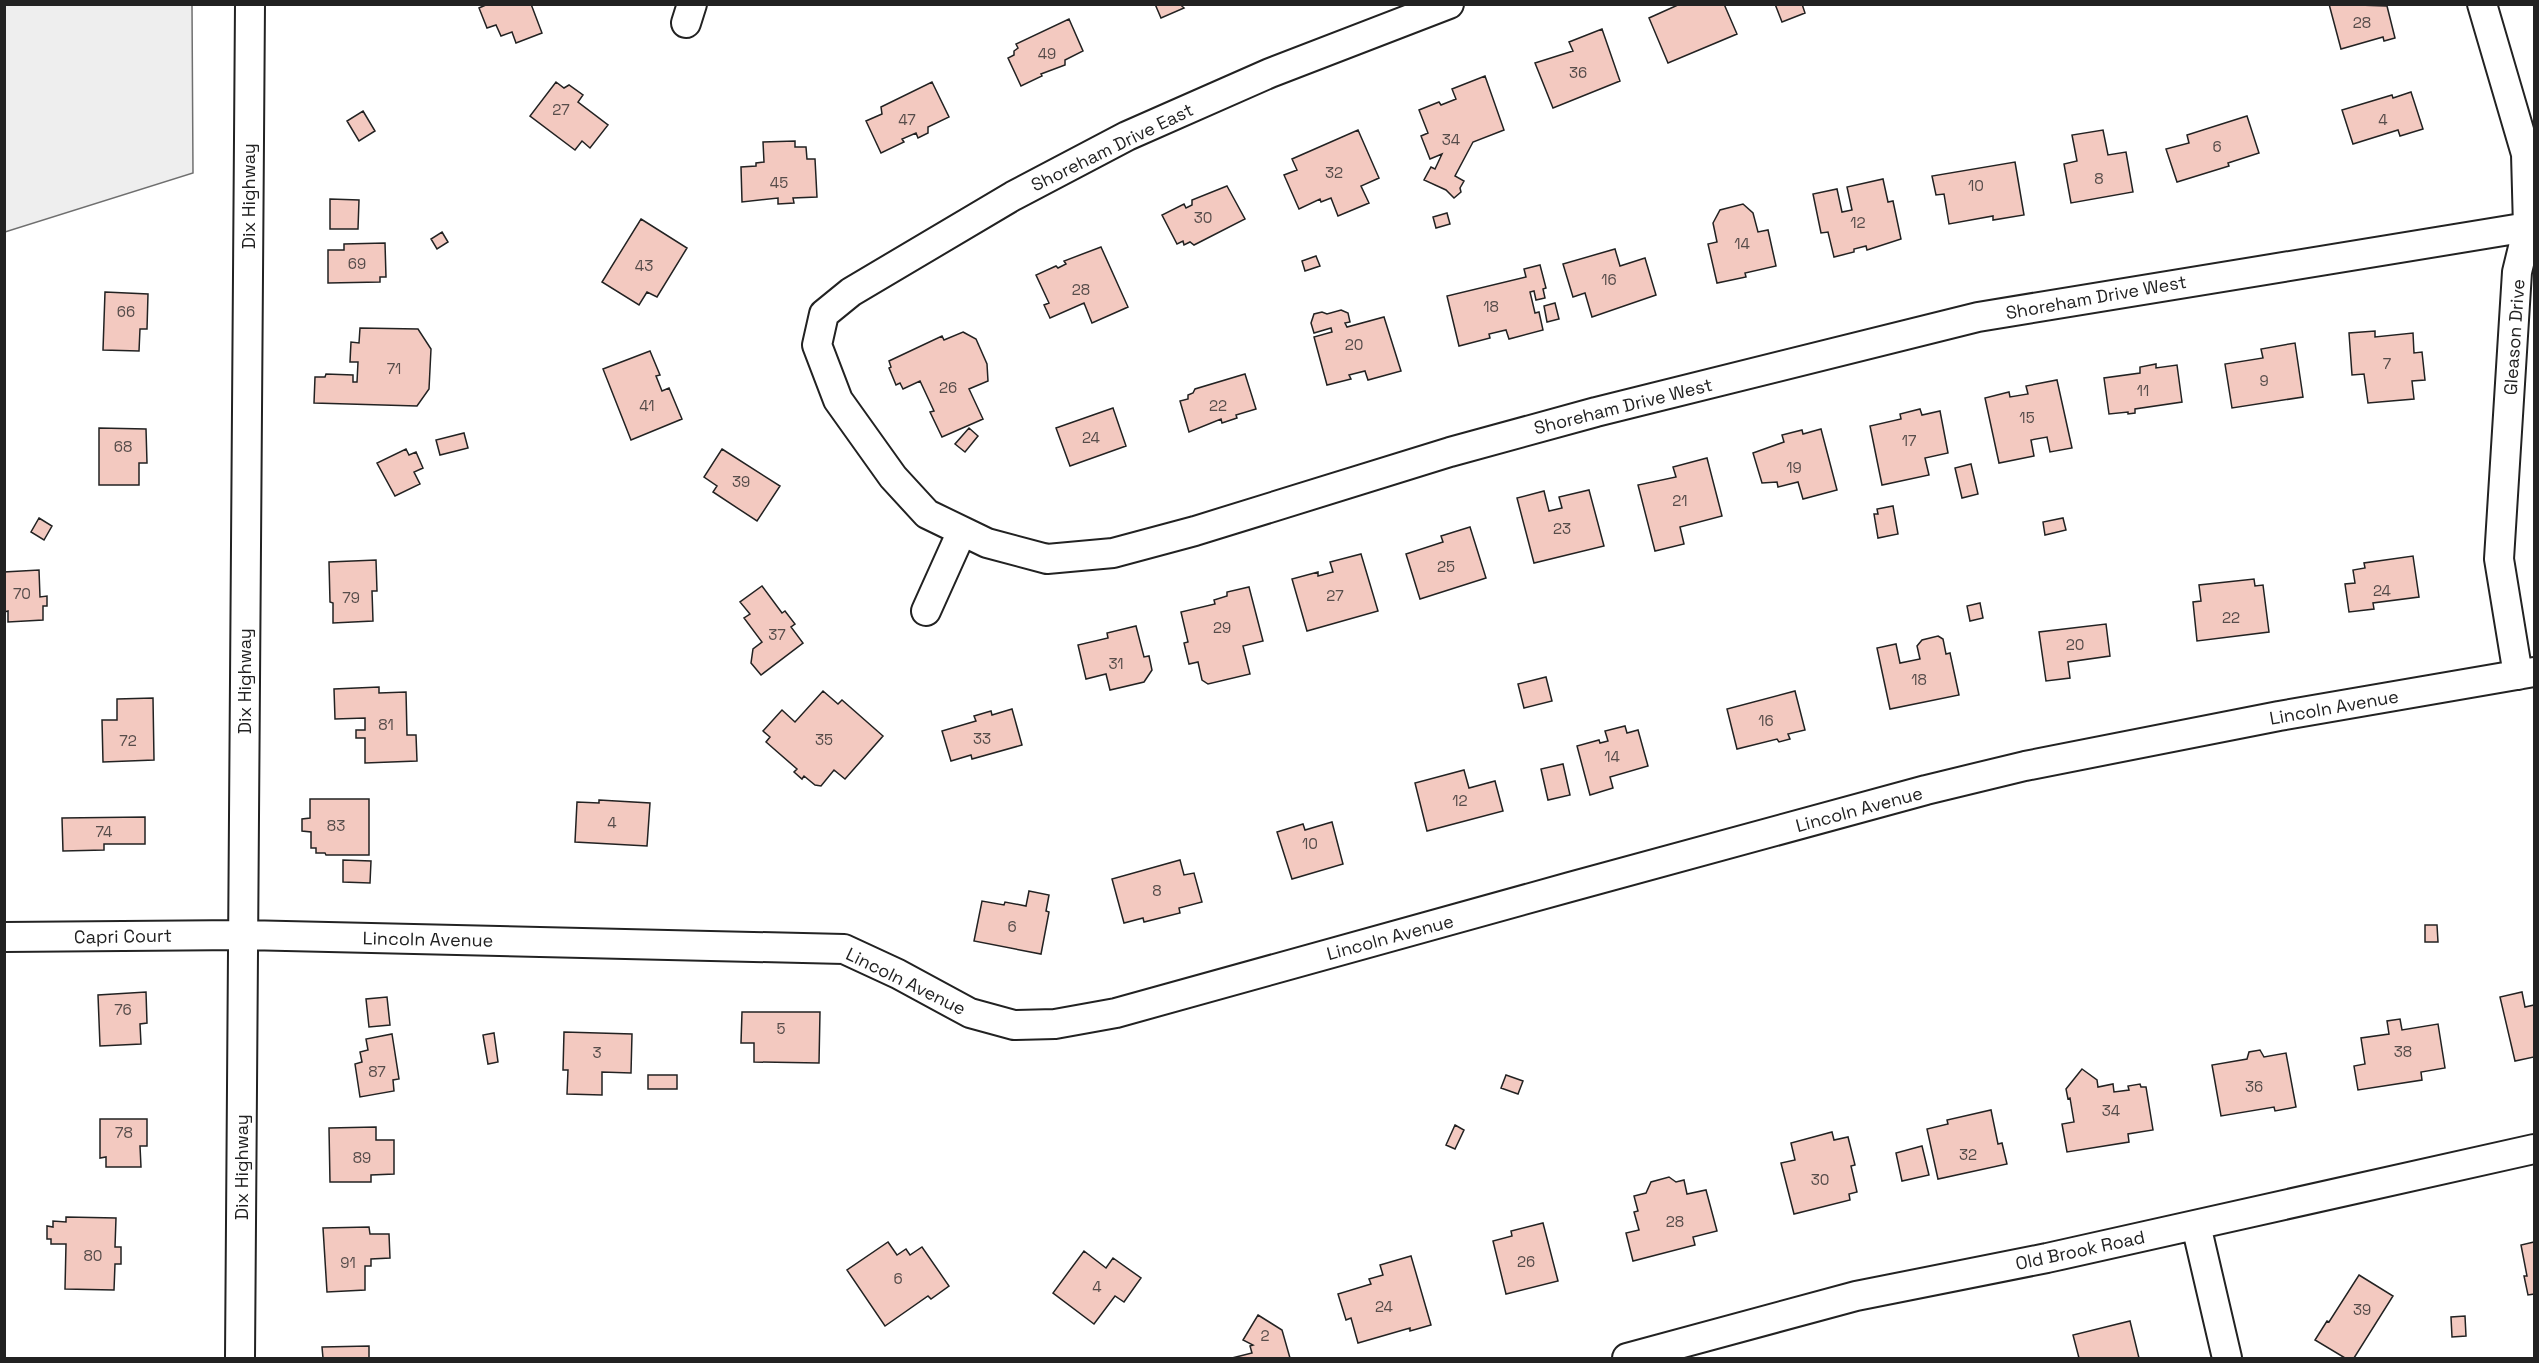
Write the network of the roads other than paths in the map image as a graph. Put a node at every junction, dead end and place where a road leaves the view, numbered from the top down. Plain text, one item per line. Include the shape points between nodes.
1 (250, 4) edge
2 (1449, 4) edge
3 (2482, 4) edge
4 (2531, 227) edge
5 (817, 345) joint
6 (962, 531) junction
7 (926, 611) dead end
8 (2526, 673) edge
9 (242, 935) junction
10 (4, 937) edge
11 (2535, 1149) edge
12 (2196, 1225) junction
13 (240, 1359) edge
14 (1627, 1359) edge
15 (2227, 1359) edge

1 - 9 street, Dix Highway
2 - 5 street, Shoreham Drive East via 1270,73 1127,136 1012,196 851,292 824,314
3 - 4 street, Gleason Drive via 2526,154
4 - 6 street, Shoreham Drive West via 1978,317 1495,439 1113,553 1047,559 987,543
4 - 8 street, Gleason Drive via 2517,272 2499,559
5 - 6 street, Shoreham Drive West via 838,400 893,477 927,514
6 - 7 street
8 - 9 street, Lincoln Avenue via 2025,766 1116,1013 1055,1024 1014,1025 970,1013 844,949
9 - 10 street, Capri Court
9 - 13 street, Dix Highway
11 - 12 street, Old Brook Road
12 - 14 street, Old Brook Road via 1856,1296
12 - 15 street

